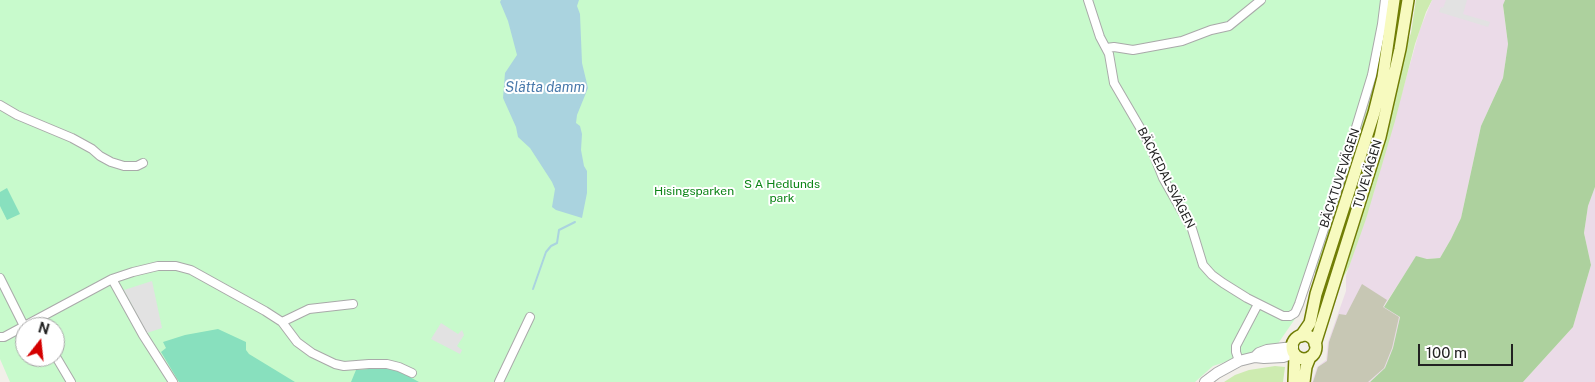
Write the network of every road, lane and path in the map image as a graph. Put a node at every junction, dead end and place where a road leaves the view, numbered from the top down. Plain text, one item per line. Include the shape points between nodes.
1 (1088, 0) edge
2 (1384, 0) edge
3 (1394, 0) edge
4 (1410, 0) edge
5 (1256, 1) edge
6 (1106, 48) junction
7 (0, 105) edge
8 (143, 163) dead end
9 (0, 278) edge
10 (112, 279) junction
11 (353, 304) dead end
12 (1258, 304) junction
13 (530, 316) dead end
14 (20, 317) edge
15 (48, 317) edge
16 (282, 322) junction
17 (15, 331) edge
18 (1301, 336) junction
19 (1, 339) edge
20 (1315, 344) junction
21 (1294, 352) junction
22 (1310, 357) junction
23 (1240, 361) junction
24 (62, 367) edge
25 (412, 373) dead end
26 (71, 382) edge
27 (173, 382) edge
28 (499, 382) edge
29 (1205, 382) edge
30 (1294, 382) edge
31 (1304, 382) edge

1 - 6 street, BÄCKEDALSVÄGEN
2 - 12 street, BÄCKTUVEVÄGEN via 1372,75 1299,304 1295,313 1283,316
3 - 18 main road, TUVEVÄGEN via 1383,77 1374,113 1316,294 1310,323
4 - 20 main road, TUVEVÄGEN via 1406,34 1394,72 1385,119
5 - 6 street via 1229,26 1182,41 1133,50
6 - 12 street, BÄCKEDALSVÄGEN via 1114,83 1149,143 1163,178 1192,229 1203,265 1223,284
7 - 8 street via 72,138 111,162 124,166
9 - 14 street
10 - 15 street
10 - 16 street via 158,266 184,268
10 - 27 street
11 - 16 street via 309,309
12 - 23 street via 1236,346
13 - 28 street
16 - 25 street via 297,342 335,364 387,364
17 - 19 street
18 - 20 main road via 1310,336
18 - 21 main road, TUVEVÄGEN via 1296,341
20 - 22 main road, TUVEVÄGEN
21 - 22 main road via 1303,359
21 - 23 street via 1267,350
21 - 30 main road
22 - 31 main road, TUVEVÄGEN
23 - 29 street
24 - 26 street

